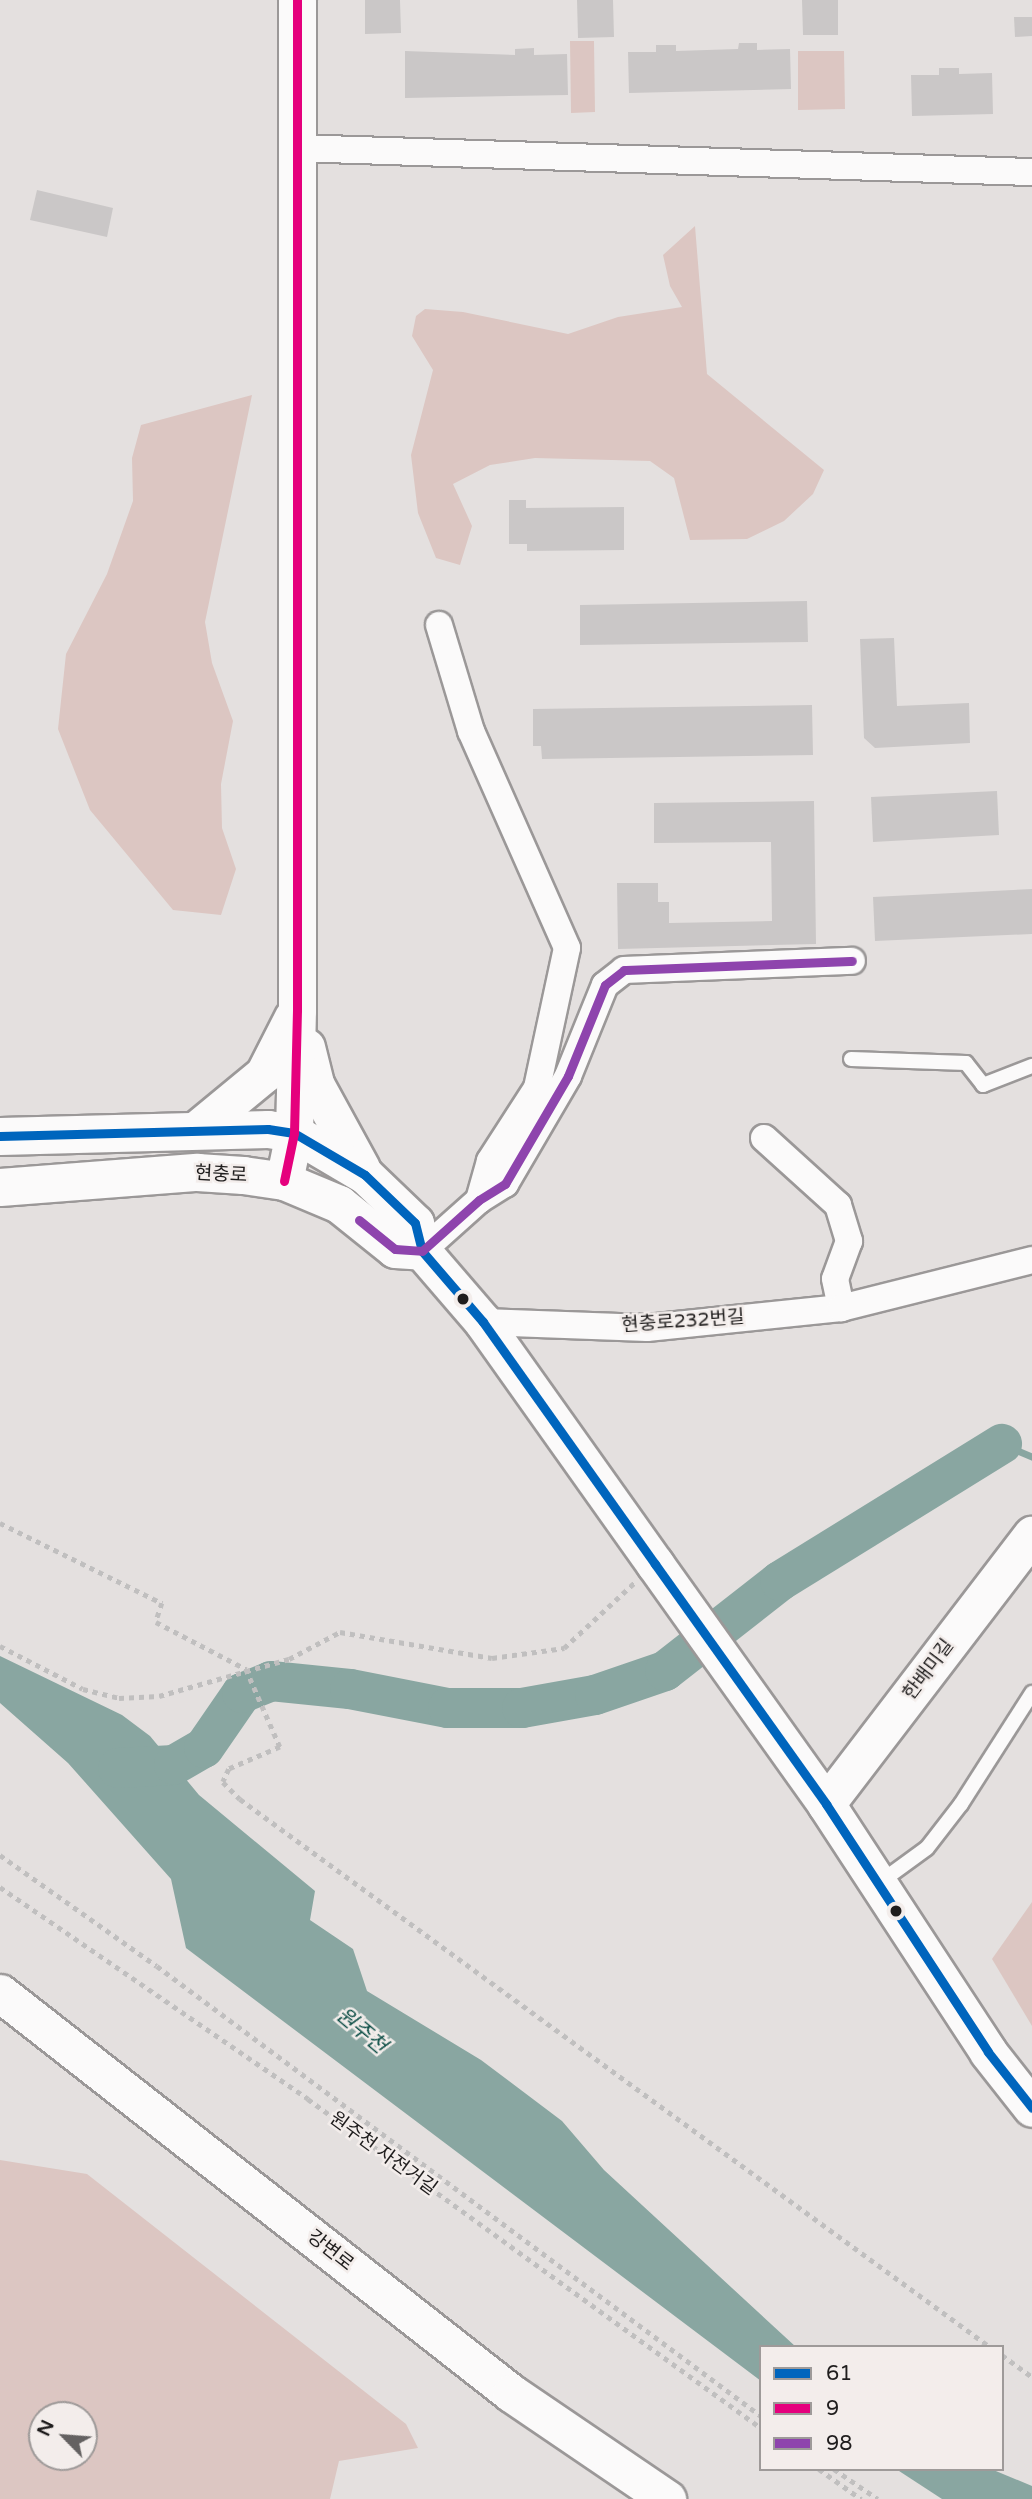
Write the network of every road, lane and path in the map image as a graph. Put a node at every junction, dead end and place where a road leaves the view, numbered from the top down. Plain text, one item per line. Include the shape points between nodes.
1 (297, 0) edge
2 (295, 148) junction
3 (1032, 172) edge
4 (439, 625) dead end
5 (852, 961) dead end
6 (297, 1010) junction
7 (851, 1059) dead end
8 (1032, 1066) edge
9 (196, 1130) junction
10 (294, 1133) junction
11 (0, 1136) edge
12 (764, 1138) dead end
13 (365, 1175) junction
14 (284, 1181) junction
15 (0, 1186) edge
16 (479, 1200) junction
17 (422, 1251) junction
18 (1032, 1260) edge
19 (841, 1308) junction
20 (483, 1322) junction
21 (0, 1523) edge
22 (1032, 1535) edge
23 (660, 1572) junction
24 (0, 1646) edge
25 (246, 1669) junction
26 (1032, 1693) edge
27 (826, 1804) junction
28 (0, 1855) edge
29 (877, 1884) junction
30 (0, 1887) edge
31 (0, 1993) edge
32 (0, 2025) edge
33 (1032, 2108) edge
34 (987, 2345) edge
35 (1004, 2357) edge
36 (1032, 2377) edge
37 (759, 2415) edge
38 (759, 2427) edge
39 (822, 2471) edge
40 (837, 2471) edge
41 (624, 2499) edge
42 (667, 2499) edge
43 (861, 2499) edge
44 (877, 2499) edge

1 - 2 street
2 - 3 street
2 - 6 street
4 - 16 street via 471,731 567,948 537,1088 491,1161
5 - 16 street via 624,970 606,985 568,1076 533,1141 505,1184
6 - 9 street via 264,1074
6 - 10 street
6 - 13 street via 314,1084
7 - 8 lane via 966,1063 983,1085
9 - 10 street
9 - 11 street
10 - 13 street
10 - 14 street
12 - 19 street via 838,1205 849,1241 835,1279
13 - 17 street via 415,1223
14 - 15 street, 현충로 via 197,1172
14 - 17 street, 현충로 via 340,1204 395,1249
16 - 17 street
17 - 20 street
18 - 19 street, 현충로232번길
19 - 20 street, 현충로232번길 via 647,1328
20 - 23 street
21 - 25 path via 162,1603 156,1622
22 - 27 street, 한배미길
23 - 25 path via 564,1647 492,1658 341,1632 289,1659
23 - 27 street
24 - 25 path via 83,1689 119,1698 159,1696
25 - 34 path via 280,1747 229,1769 223,1782 240,1799
26 - 29 lane via 927,1848
27 - 29 street
28 - 37 path
29 - 33 street via 988,2052
30 - 38 path, 원주천 자전거길 via 308,2099
31 - 42 street, 강변로 via 511,2393
32 - 41 street, 강변로 via 493,2409
35 - 36 path
39 - 43 path
40 - 44 path

